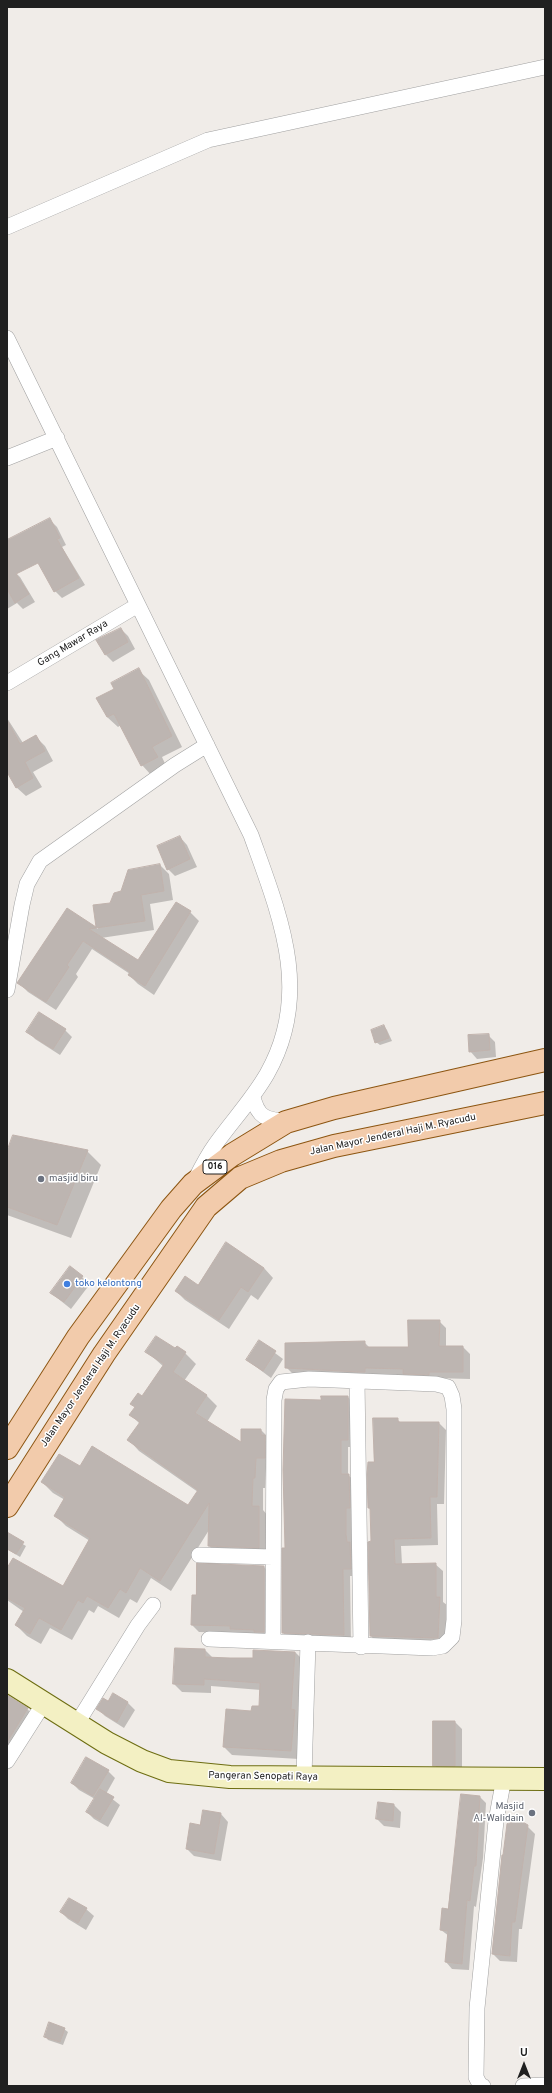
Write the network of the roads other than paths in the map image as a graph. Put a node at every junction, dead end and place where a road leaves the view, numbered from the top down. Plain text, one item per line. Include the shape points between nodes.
1 (545, 67) edge
2 (7, 227) edge
3 (7, 338) edge
4 (57, 438) junction
5 (7, 458) edge
6 (138, 605) junction
7 (7, 683) edge
8 (207, 745) junction
9 (7, 990) edge
10 (545, 1060) edge
11 (253, 1097) junction
12 (545, 1103) edge
13 (286, 1122) junction
14 (192, 1184) junction
15 (78, 1337) junction
16 (104, 1354) junction
17 (357, 1381) junction
18 (7, 1448) edge
19 (7, 1506) edge
20 (199, 1555) dead end
21 (274, 1557) junction
22 (153, 1605) dead end
23 (209, 1639) dead end
24 (273, 1641) junction
25 (308, 1642) junction
26 (361, 1647) junction
27 (7, 1680) edge
28 (44, 1703) junction
29 (76, 1725) junction
30 (7, 1761) edge
31 (304, 1778) junction
32 (504, 1778) junction
33 (545, 1779) edge
34 (545, 2085) edge
35 (483, 2086) edge
36 (523, 2086) edge

1 - 2 street via 208,140
3 - 4 street
4 - 5 street
4 - 6 street
6 - 7 street, Gang Mawar Raya
6 - 8 street
8 - 9 street via 174,765 40,861 28,884 22,905
8 - 11 street via 251,835 270,888 287,951 291,986 290,1007 283,1038 267,1074
10 - 13 main road, 016 via 334,1108
11 - 13 street via 262,1116
11 - 14 street via 214,1146
12 - 16 main road, Jalan Mayor Jenderal Haji M. Ryacudu / 016 via 334,1146 281,1161 240,1178 206,1207
13 - 14 main road, 016 via 232,1155
14 - 15 main road, 016
15 - 16 main road
15 - 18 main road, 016
16 - 19 main road, Jalan Mayor Jenderal Haji M. Ryacudu / 016
17 - 21 street via 309,1379 281,1382 276,1389
17 - 26 street
17 - 26 street via 436,1384 448,1387 454,1409 452,1637 443,1646 432,1648
20 - 21 street
21 - 24 street
22 - 29 street
23 - 24 street
24 - 25 street
25 - 26 street
25 - 31 street
27 - 28 street, Pangeran Senopati Raya
28 - 29 street, Pangeran Senopati Raya
28 - 30 street
29 - 31 street, Pangeran Senopati Raya via 142,1761 169,1771 230,1778
31 - 32 street, Pangeran Senopati Raya
32 - 33 street, Pangeran Senopati Raya
32 - 35 street via 496,1821 477,2008 476,2077
34 - 36 street

